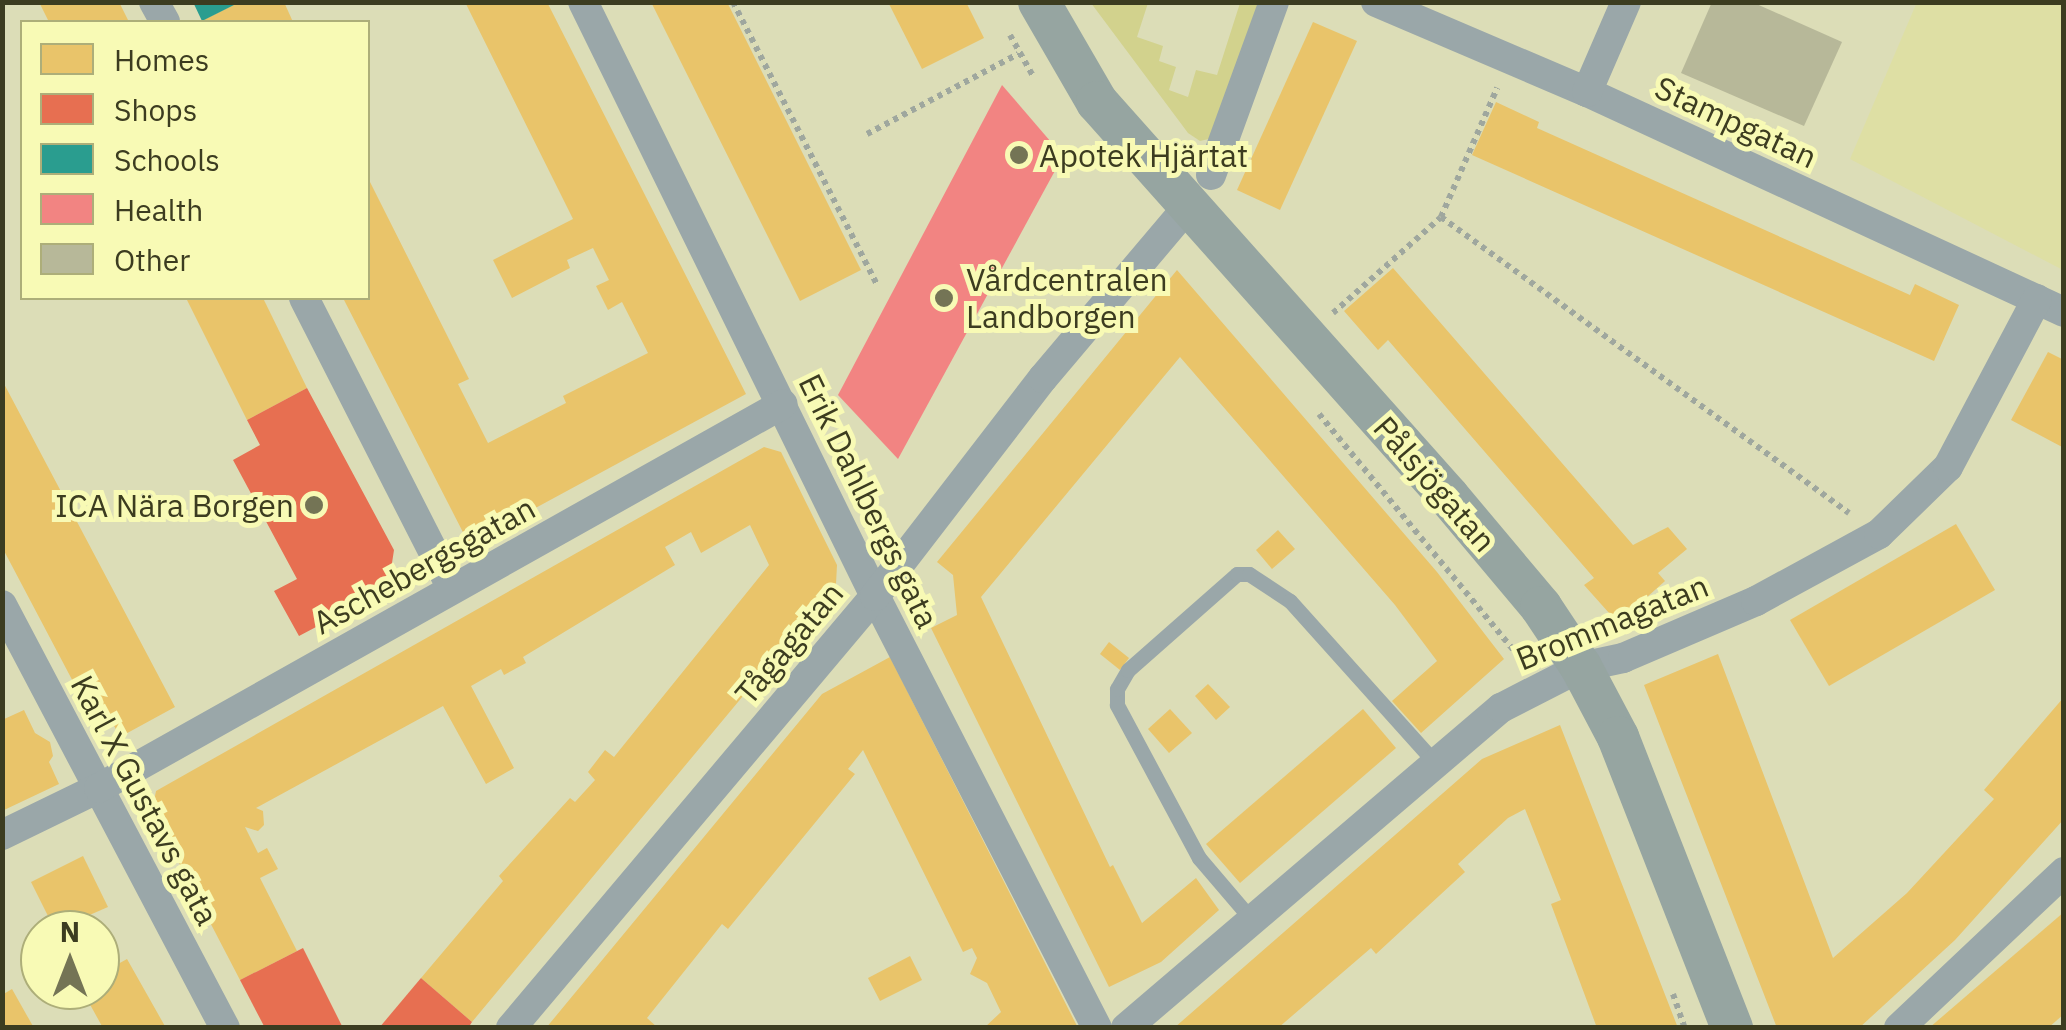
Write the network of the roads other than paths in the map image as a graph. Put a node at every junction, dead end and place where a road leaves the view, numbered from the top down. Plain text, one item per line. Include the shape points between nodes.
1 (583, 2) edge
2 (1274, 2) edge
3 (1376, 2) edge
4 (1626, 2) edge
5 (1021, 11) edge
6 (1587, 92) junction
7 (1200, 190) junction
8 (305, 300) edge
9 (2050, 306) edge
10 (783, 404) junction
11 (452, 589) junction
12 (875, 596) junction
13 (2, 605) edge
14 (1581, 667) junction
15 (1436, 764) junction
16 (100, 788) junction
17 (2, 835) edge
18 (2064, 872) edge
19 (1252, 920) junction
20 (225, 1028) edge
21 (511, 1028) edge
22 (1097, 1028) edge
23 (1126, 1028) edge
24 (1732, 1028) edge
25 (1898, 1028) edge

1 - 10 street, Erik Dahlbergs gata
2 - 7 street, Tågagatan
3 - 6 street, Stampgatan
4 - 6 street
5 - 7 street, Pålsjögatan via 1096,102
6 - 9 street, Stampgatan
7 - 12 street, Tågagatan via 1010,418
7 - 14 street, Pålsjögatan via 1541,607
8 - 11 street
9 - 14 street, Brommagatan via 1948,467 1879,534 1756,602 1623,658
10 - 11 street, Aschebergsgatan
10 - 12 street, Erik Dahlbergs gata
11 - 16 street, Aschebergsgatan
12 - 21 street, Tågagatan
12 - 22 street, Erik Dahlbergs gata
13 - 16 street, Karl X Gustavs gata
14 - 15 street, Brommagatan via 1501,708
14 - 24 street, Pålsjögatan via 1618,738
15 - 19 street, Brommagatan
15 - 19 lane via 1290,602 1249,574 1237,574 1128,670 1117,705 1199,858
16 - 17 street, Aschebergsgatan
16 - 20 street, Karl X Gustavs gata
18 - 25 street
19 - 23 street, Brommagatan

